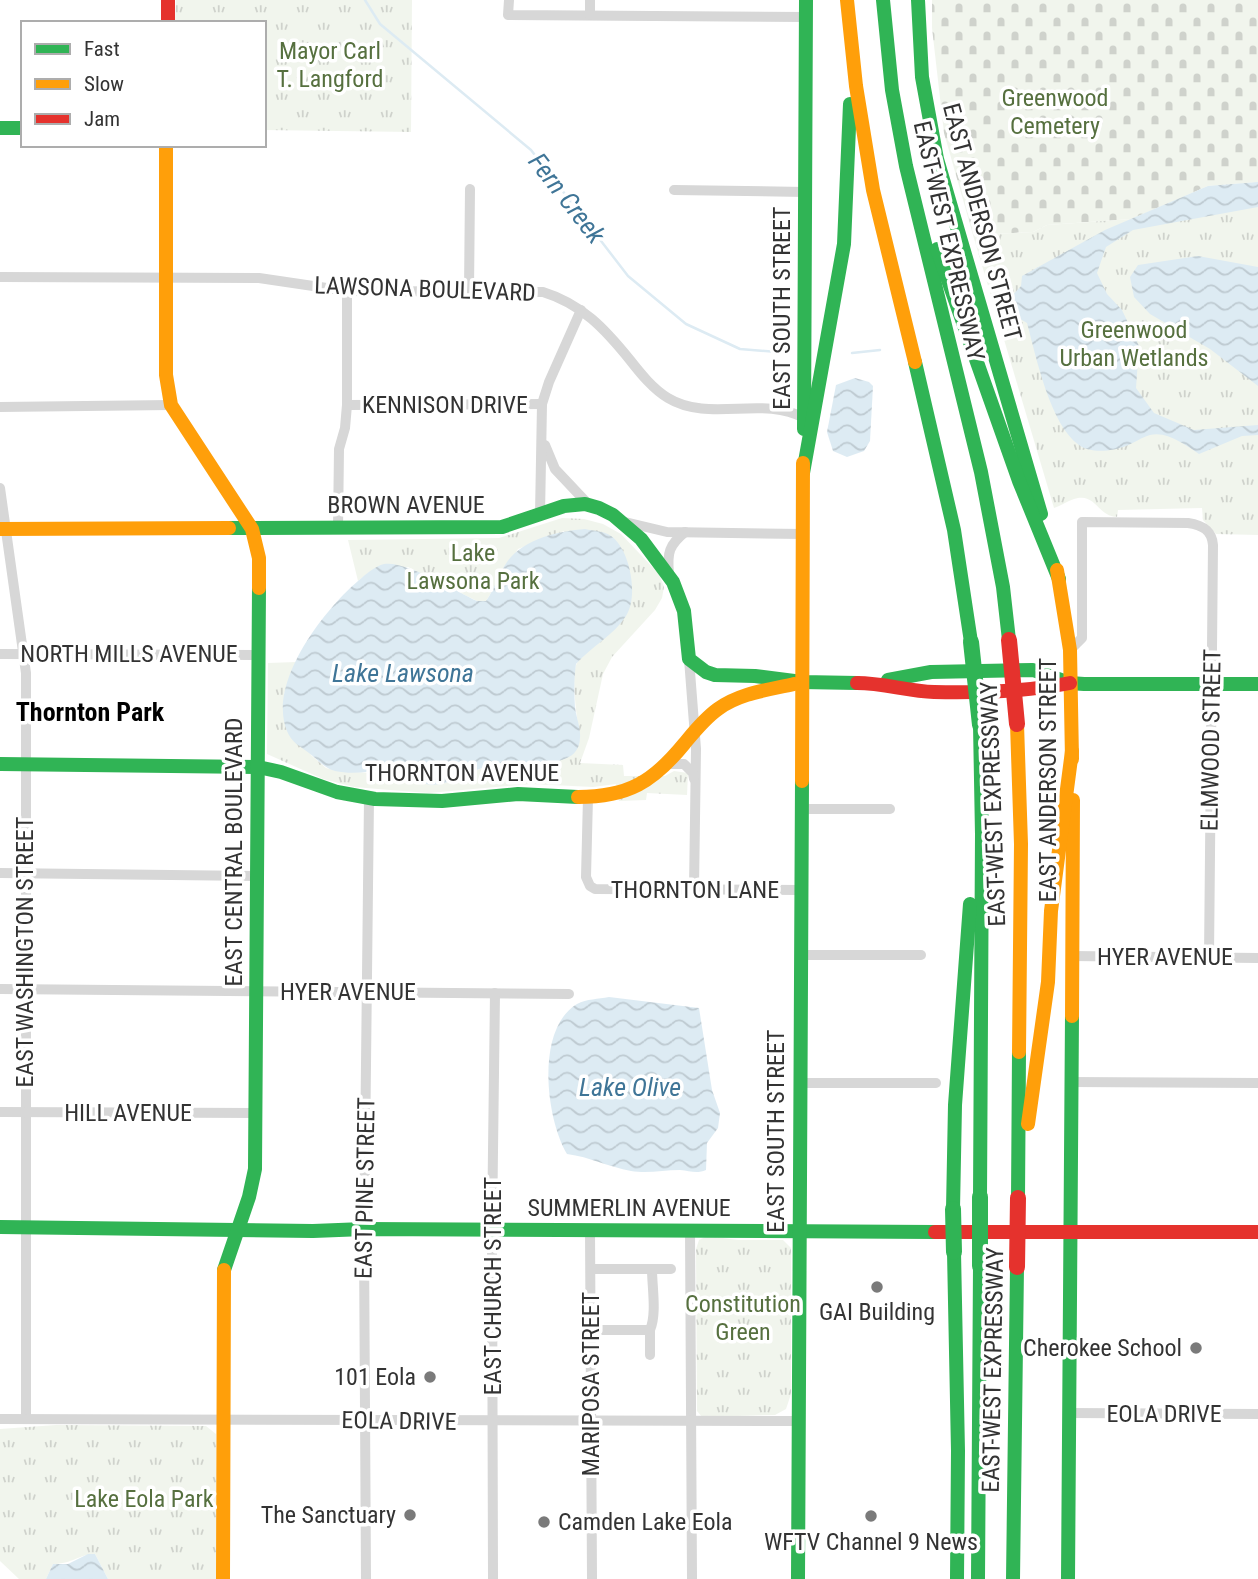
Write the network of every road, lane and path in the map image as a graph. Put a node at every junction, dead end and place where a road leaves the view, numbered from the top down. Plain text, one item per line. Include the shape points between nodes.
1 (168, 0) edge
2 (509, 0) edge
3 (590, 0) edge
4 (847, 0) edge
5 (883, 0) edge
6 (918, 0) edge
7 (806, 8) edge
8 (590, 15) junction
9 (168, 21) edge
10 (852, 51) junction
11 (0, 128) edge
12 (21, 128) edge
13 (166, 147) edge
14 (906, 166) junction
15 (470, 189) dead end
16 (674, 190) dead end
17 (805, 192) junction
18 (166, 276) junction
19 (0, 277) edge
20 (347, 291) junction
21 (469, 291) junction
22 (581, 310) junction
23 (542, 404) junction
24 (171, 405) junction
25 (347, 405) junction
26 (0, 407) edge
27 (804, 418) junction
28 (542, 434) junction
29 (803, 472) junction
30 (0, 488) edge
31 (587, 504) junction
32 (540, 515) junction
33 (622, 521) junction
34 (252, 528) junction
35 (338, 528) junction
36 (3, 529) edge
37 (685, 532) junction
38 (803, 534) junction
39 (669, 573) junction
40 (1059, 579) junction
41 (1070, 650) junction
42 (0, 654) edge
43 (24, 654) junction
44 (258, 655) junction
45 (689, 659) junction
46 (802, 682) junction
47 (1070, 683) junction
48 (1212, 684) junction
49 (1258, 684) edge
50 (695, 733) junction
51 (1072, 751) junction
52 (0, 764) edge
53 (669, 764) junction
54 (25, 765) junction
55 (258, 767) junction
56 (695, 786) junction
57 (369, 797) junction
58 (587, 797) junction
59 (890, 808) dead end
60 (801, 809) junction
61 (982, 834) junction
62 (0, 873) edge
63 (26, 873) junction
64 (256, 876) junction
65 (694, 889) junction
66 (801, 890) junction
67 (800, 955) junction
68 (921, 955) dead end
69 (1071, 956) junction
70 (1209, 957) junction
71 (1258, 958) edge
72 (0, 989) edge
73 (26, 989) junction
74 (256, 991) junction
75 (368, 991) junction
76 (495, 993) junction
77 (569, 994) dead end
78 (1070, 1082) junction
79 (799, 1083) junction
80 (936, 1083) dead end
81 (1258, 1083) edge
82 (0, 1112) edge
83 (25, 1112) junction
84 (256, 1113) junction
85 (1018, 1198) junction
86 (0, 1227) edge
87 (25, 1227) junction
88 (364, 1229) junction
89 (492, 1230) junction
90 (590, 1230) junction
91 (690, 1230) junction
92 (237, 1231) junction
93 (798, 1231) junction
94 (1258, 1232) edge
95 (1071, 1233) junction
96 (591, 1269) junction
97 (652, 1269) junction
98 (671, 1269) dead end
99 (591, 1330) junction
100 (650, 1330) junction
101 (650, 1355) dead end
102 (1069, 1413) junction
103 (1258, 1414) edge
104 (0, 1419) edge
105 (26, 1419) junction
106 (223, 1420) junction
107 (366, 1420) junction
108 (493, 1422) junction
109 (592, 1422) junction
110 (798, 1422) junction
111 (691, 1423) junction
112 (223, 1579) edge
113 (366, 1579) edge
114 (493, 1579) edge
115 (592, 1579) edge
116 (692, 1579) edge
117 (797, 1579) edge
118 (957, 1579) edge
119 (978, 1579) edge
120 (1013, 1579) edge
121 (1068, 1579) edge

1 - 9 main road
2 - 8 street via 508,15
3 - 8 street
4 - 10 main road, EAST-WEST EXPRESSWAY
5 - 14 main road, EAST-WEST EXPRESSWAY
6 - 40 main road, EAST ANDERSON STREET via 922,77 937,159
7 - 8 street
7 - 17 main road, EAST SOUTH STREET
10 - 29 main road via 844,244
10 - 61 main road, EAST-WEST EXPRESSWAY, bridge via 873,190 956,542 980,725
11 - 12 main road
13 - 18 main road, EAST CENTRAL BOULEVARD
14 - 40 main road
14 - 85 main road, EAST-WEST EXPRESSWAY, bridge via 981,472 1009,640 1021,831
15 - 21 street
16 - 17 street
17 - 27 main road, EAST SOUTH STREET
18 - 19 street, LAWSONA BOULEVARD
18 - 20 street, LAWSONA BOULEVARD via 259,278
18 - 24 main road, EAST CENTRAL BOULEVARD via 166,375
20 - 21 street, LAWSONA BOULEVARD
20 - 25 street
21 - 22 street, LAWSONA BOULEVARD via 543,292
22 - 23 street
22 - 27 street, LAWSONA BOULEVARD via 596,321 646,380 675,402 699,408 786,410
23 - 25 street, KENNISON DRIVE
23 - 28 street
24 - 26 street
24 - 34 main road, EAST CENTRAL BOULEVARD
25 - 35 street via 339,449
27 - 29 main road, EAST SOUTH STREET
28 - 31 street via 555,469
28 - 32 street
29 - 38 main road, EAST SOUTH STREET
30 - 36 street, EAST WASHINGTON STREET
31 - 32 main road, BROWN AVENUE
31 - 33 main road
32 - 35 main road, BROWN AVENUE via 502,527
33 - 37 street
33 - 39 main road
34 - 35 main road, BROWN AVENUE
34 - 36 main road, BROWN AVENUE
34 - 44 main road, EAST CENTRAL BOULEVARD via 259,558
36 - 43 street, EAST WASHINGTON STREET
37 - 38 street
37 - 39 street via 668,548
38 - 46 main road, EAST SOUTH STREET
39 - 45 main road via 683,607
40 - 41 main road, EAST ANDERSON STREET
41 - 47 main road, EAST ANDERSON STREET
41 - 48 street, ELMWOOD STREET via 1082,638 1082,523 1188,523 1203,527 1213,538
42 - 43 street, NORTH MILLS AVENUE
43 - 44 street, NORTH MILLS AVENUE
43 - 54 street, EAST WASHINGTON STREET
44 - 55 main road, EAST CENTRAL BOULEVARD
45 - 46 main road via 715,675
45 - 50 street
46 - 47 main road via 876,682 931,692 1034,691
46 - 50 main road, THORNTON AVENUE via 737,698 710,715
46 - 60 main road, EAST SOUTH STREET
47 - 48 main road
47 - 51 main road, EAST ANDERSON STREET
48 - 49 main road
48 - 70 street, ELMWOOD STREET
50 - 53 main road, THORNTON AVENUE
50 - 56 street
51 - 69 main road, EAST ANDERSON STREET
51 - 85 main road via 1054,885 1048,982
52 - 54 main road, THORNTON AVENUE
53 - 56 street via 689,768
53 - 58 main road, THORNTON AVENUE via 629,790
54 - 55 main road, THORNTON AVENUE
54 - 63 street, EAST WASHINGTON STREET
55 - 57 main road, THORNTON AVENUE via 331,792
55 - 64 main road, EAST CENTRAL BOULEVARD
56 - 65 street
57 - 58 main road, THORNTON AVENUE via 432,801 526,794
57 - 75 street, EAST PINE STREET
58 - 65 street, THORNTON LANE via 586,877 590,886 600,890
59 - 60 street
60 - 66 main road, EAST SOUTH STREET
61 - 118 main road, bridge via 969,911 955,1104
61 - 119 main road, EAST-WEST EXPRESSWAY, bridge
62 - 63 street
63 - 64 street
63 - 73 street, EAST WASHINGTON STREET
64 - 74 main road, EAST CENTRAL BOULEVARD
65 - 66 street, THORNTON LANE
66 - 67 main road, EAST SOUTH STREET
67 - 68 street
67 - 79 main road, EAST SOUTH STREET
69 - 70 street, HYER AVENUE
69 - 78 main road, EAST ANDERSON STREET
70 - 71 street, HYER AVENUE
72 - 73 street, HYER AVENUE
73 - 74 street, HYER AVENUE
73 - 83 street, EAST WASHINGTON STREET
74 - 75 street, HYER AVENUE
74 - 84 main road, EAST CENTRAL BOULEVARD
75 - 76 street, HYER AVENUE
75 - 88 street, EAST PINE STREET
76 - 77 street, HYER AVENUE
76 - 89 street, EAST CHURCH STREET
78 - 81 street
78 - 95 main road, EAST ANDERSON STREET
79 - 80 street
79 - 93 main road, EAST SOUTH STREET
82 - 83 street, HILL AVENUE
83 - 84 street, HILL AVENUE
83 - 87 street, EAST WASHINGTON STREET
84 - 92 main road, EAST CENTRAL BOULEVARD via 253,1184
85 - 120 main road, EAST-WEST EXPRESSWAY, bridge
86 - 87 main road, SUMMERLIN AVENUE
87 - 92 main road, SUMMERLIN AVENUE
87 - 105 street, EAST WASHINGTON STREET
88 - 89 main road, SUMMERLIN AVENUE
88 - 92 main road, SUMMERLIN AVENUE
88 - 107 street, EAST PINE STREET
89 - 90 main road, SUMMERLIN AVENUE
89 - 108 street, EAST CHURCH STREET
90 - 91 main road, SUMMERLIN AVENUE
90 - 96 street, MARIPOSA STREET
91 - 93 main road, SUMMERLIN AVENUE
91 - 111 street
92 - 106 main road, EAST CENTRAL BOULEVARD via 222,1277
93 - 95 main road, SUMMERLIN AVENUE
93 - 110 main road, EAST SOUTH STREET
94 - 95 main road, SUMMERLIN AVENUE
95 - 102 main road, EAST ANDERSON STREET
96 - 97 street
96 - 99 street, MARIPOSA STREET
97 - 98 street
97 - 100 street
99 - 100 street
99 - 109 street, MARIPOSA STREET
100 - 101 street
102 - 103 street, EOLA DRIVE
102 - 121 main road, EAST ANDERSON STREET
104 - 105 street, EOLA DRIVE
105 - 106 street, EOLA DRIVE
106 - 107 street, EOLA DRIVE
106 - 112 main road, EAST CENTRAL BOULEVARD
107 - 108 street, EOLA DRIVE
107 - 113 street, EAST PINE STREET
108 - 109 street, EOLA DRIVE
108 - 114 street, EAST CHURCH STREET
109 - 111 street, EOLA DRIVE
109 - 115 street, MARIPOSA STREET
110 - 111 street, EOLA DRIVE
110 - 117 main road, EAST SOUTH STREET
111 - 116 street

